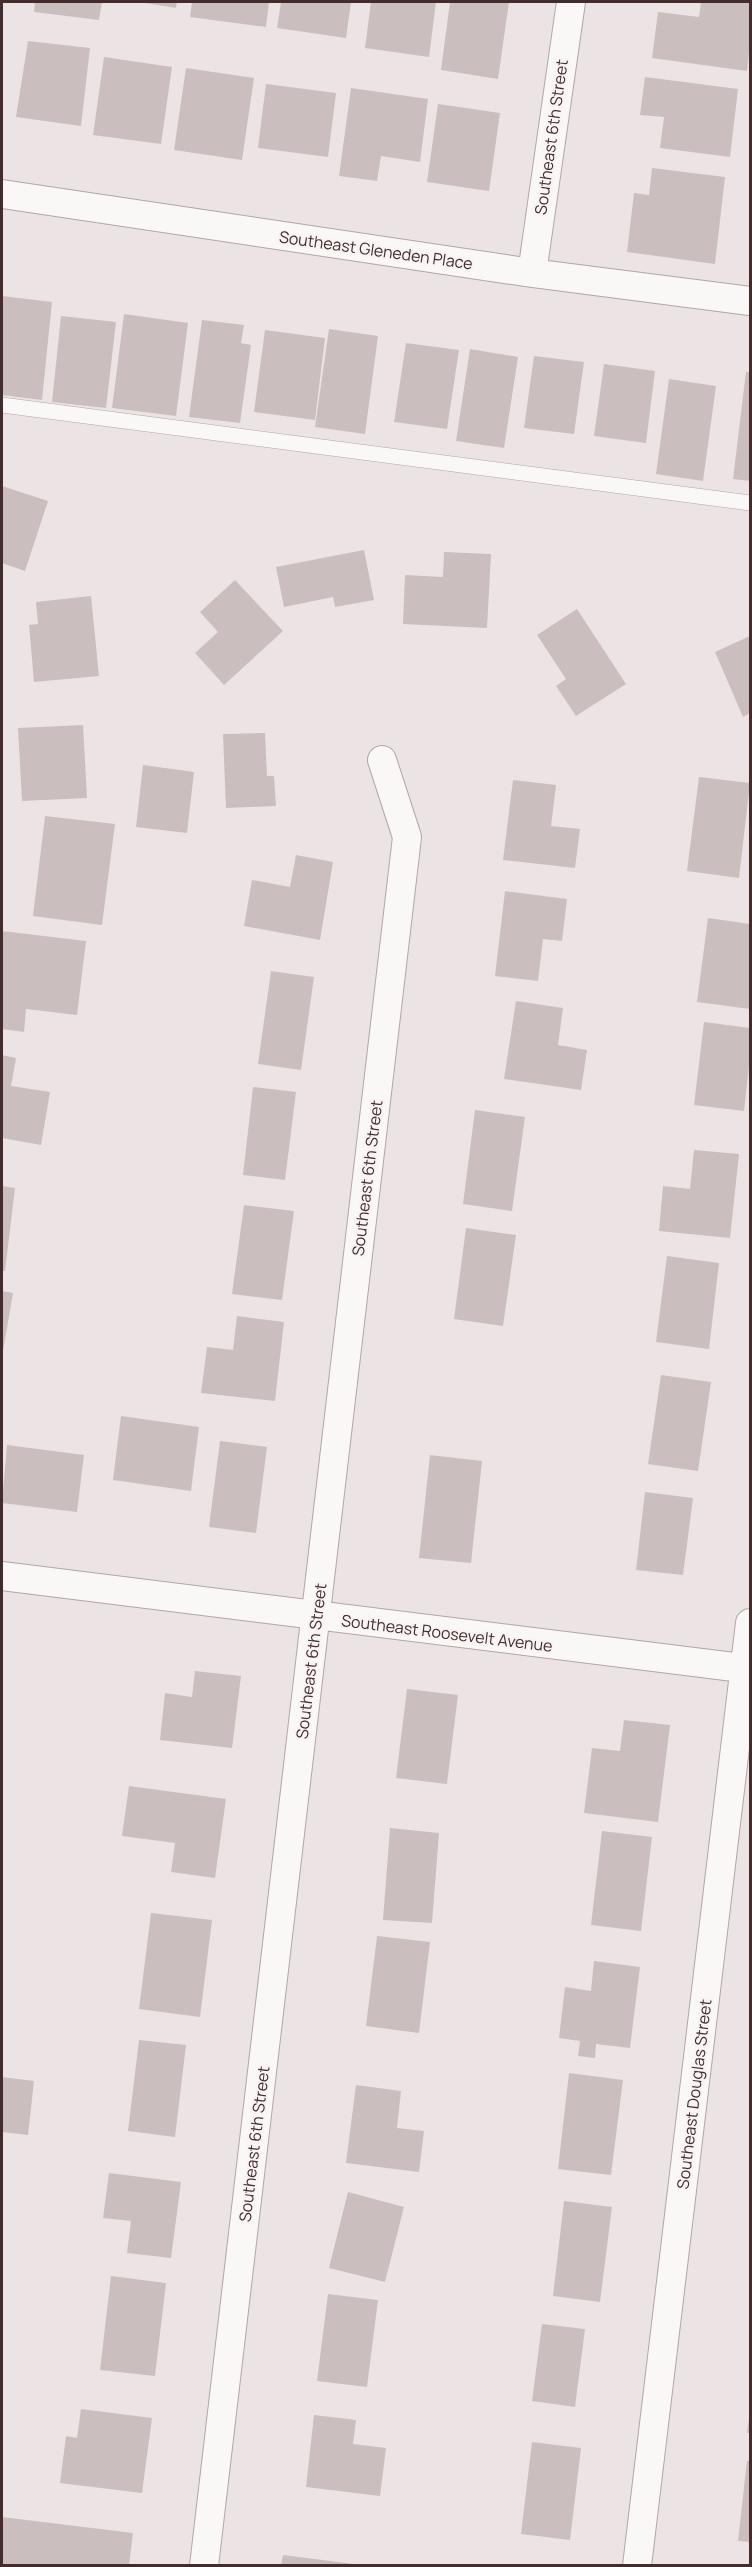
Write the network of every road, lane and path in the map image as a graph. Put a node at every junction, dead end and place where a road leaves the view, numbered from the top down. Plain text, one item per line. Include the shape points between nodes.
1 (571, 2) edge
2 (2, 194) edge
3 (532, 273) junction
4 (750, 301) edge
5 (2, 405) edge
6 (750, 503) edge
7 (382, 760) dead end
8 (2, 1576) edge
9 (316, 1617) junction
10 (750, 1623) edge
11 (748, 1669) edge
12 (204, 2565) edge
13 (638, 2565) edge

1 - 3 street, Southeast 6th Street
2 - 3 street, Southeast Gleneden Place
3 - 4 street, Southeast Gleneden Place
5 - 6 lane
7 - 9 street, Southeast 6th Street via 407,837
8 - 9 street, Southeast Roosevelt Avenue
9 - 11 street, Southeast Roosevelt Avenue
9 - 12 street, Southeast 6th Street
10 - 11 street, Southeast Douglas Street
11 - 13 street, Southeast Douglas Street

